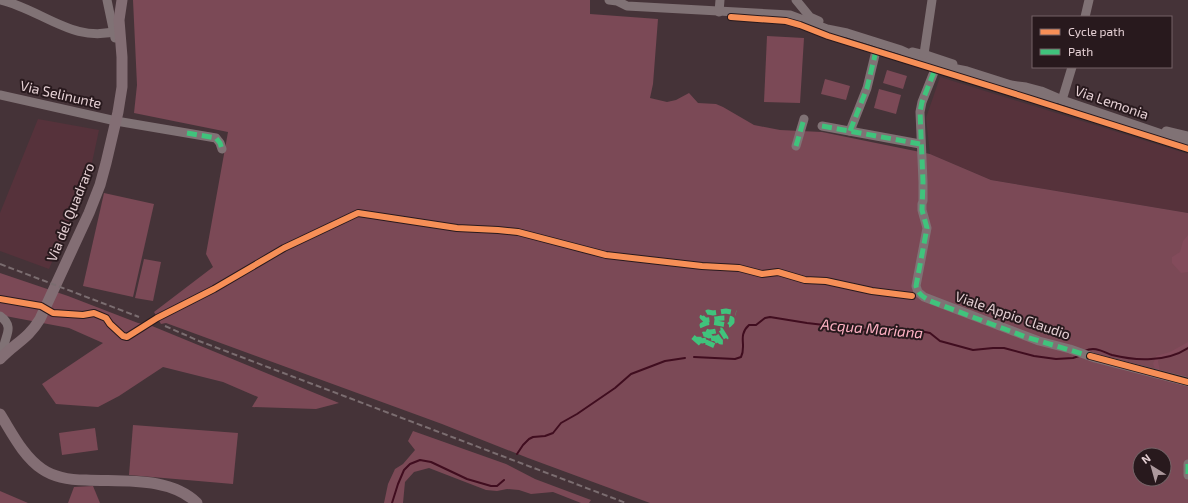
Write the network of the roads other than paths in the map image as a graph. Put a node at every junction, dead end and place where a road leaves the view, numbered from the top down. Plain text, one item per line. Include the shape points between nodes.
1 (1, 0) edge
2 (107, 0) edge
3 (115, 0) edge
4 (122, 0) edge
5 (614, 0) edge
6 (695, 0) edge
7 (720, 0) edge
8 (796, 0) edge
9 (804, 0) edge
10 (932, 0) edge
11 (1089, 0) edge
12 (694, 10) junction
13 (719, 12) junction
14 (790, 15) junction
15 (1085, 16) edge
16 (118, 27) junction
17 (847, 33) junction
18 (901, 50) junction
19 (876, 51) dead end
20 (924, 54) junction
21 (933, 65) junction
22 (1072, 68) edge
23 (0, 95) edge
24 (1062, 100) junction
25 (804, 119) dead end
26 (116, 121) junction
27 (822, 126) dead end
28 (1153, 130) junction
29 (850, 131) junction
30 (1188, 136) edge
31 (1188, 143) edge
32 (920, 144) junction
33 (796, 146) dead end
34 (222, 149) dead end
35 (0, 316) edge
36 (2, 357) edge
37 (1188, 382) edge
38 (0, 414) edge
39 (1188, 464) edge
40 (1188, 475) edge
41 (196, 503) edge

1 - 16 street via 81,33 106,33
2 - 16 street, Via del Quadraro
3 - 16 main road, Via del Quadraro
4 - 16 main road, Via del Quadraro
5 - 12 street, Via Lemonia via 627,6
6 - 12 street
7 - 13 street
8 - 9 street
8 - 14 street via 795,8
8 - 17 street, Via Lemonia via 812,18
10 - 20 street
11 - 15 street
12 - 13 street, Via Lemonia
13 - 14 street, Via Lemonia
14 - 17 street, Via Lemonia via 827,29
16 - 26 main road, Via del Quadraro via 122,87
17 - 18 street, Via Lemonia
18 - 20 street, Via Lemonia
18 - 21 street, Via Lemonia
19 - 29 street via 867,88
20 - 21 street, Via Lemonia
21 - 24 street, Via Lemonia via 954,64 1032,96
21 - 32 street, Viale Appio Claudio via 920,112
22 - 24 street
23 - 26 street, Via Selinunte
24 - 28 street, Via Lemonia
25 - 33 street
26 - 34 street, Via Selinunte via 216,138
26 - 36 main road, Via del Quadraro via 100,185 40,319 27,337
27 - 29 street
28 - 30 street, Via Lemonia
28 - 31 street, Via Lemonia
29 - 32 street
32 - 37 street, Viale Appio Claudio via 922,210 927,228 916,286 921,296 1026,337
35 - 36 street via 8,327
38 - 41 main road via 27,454 49,473 75,480 160,484 180,491
39 - 40 street

